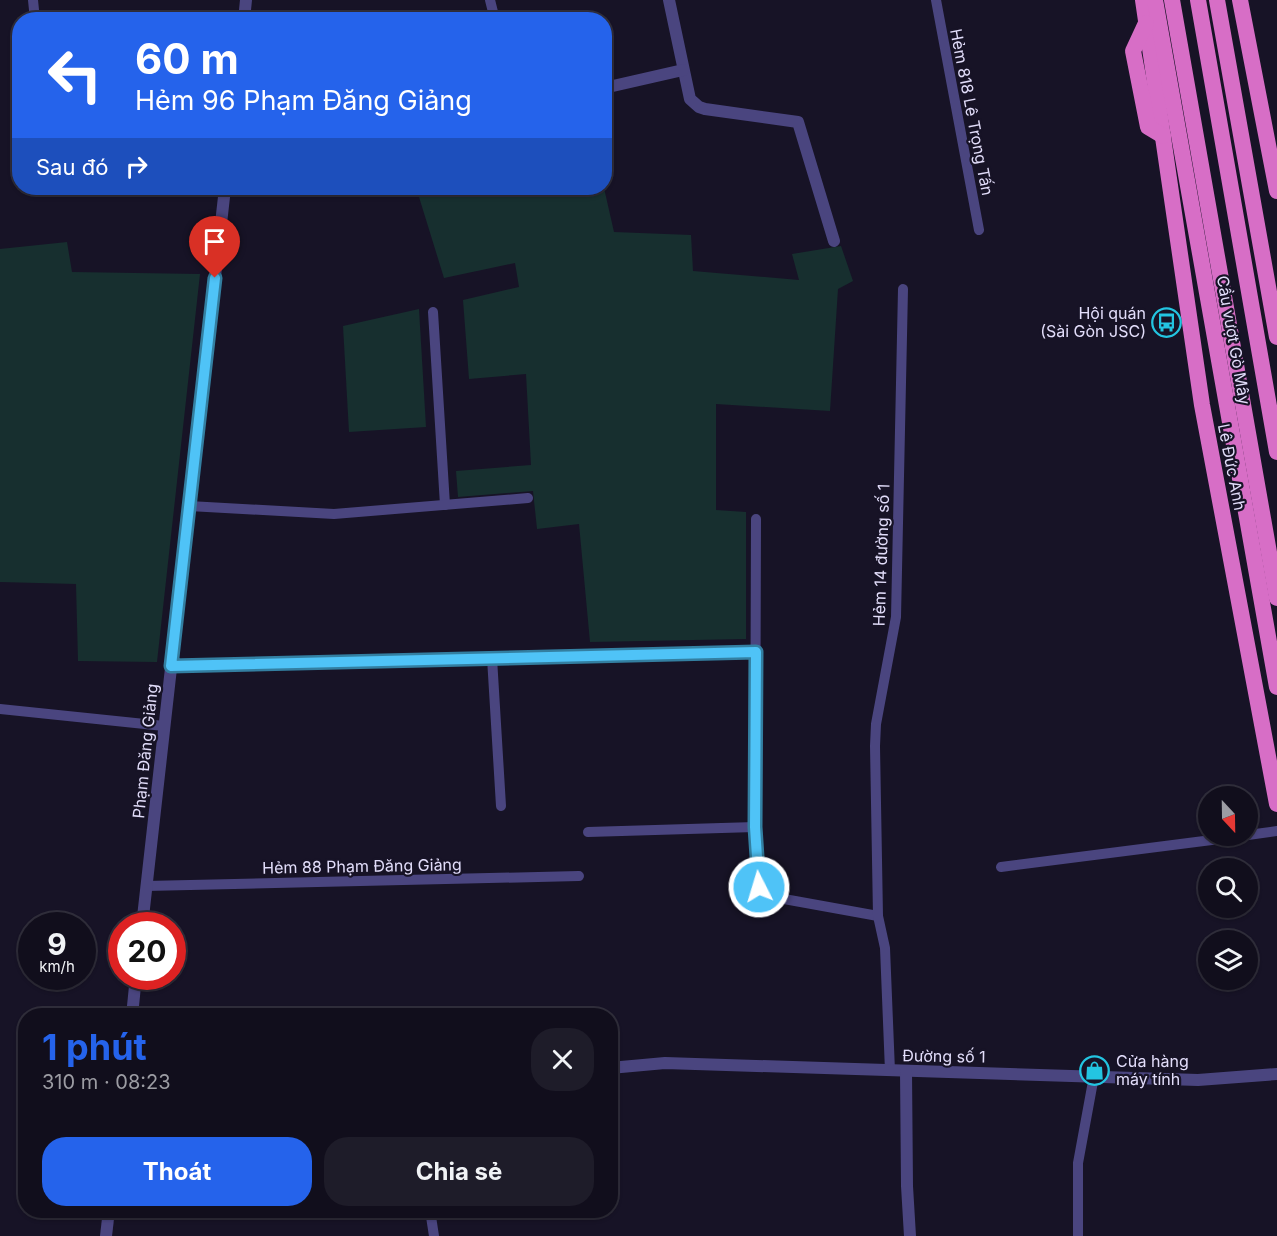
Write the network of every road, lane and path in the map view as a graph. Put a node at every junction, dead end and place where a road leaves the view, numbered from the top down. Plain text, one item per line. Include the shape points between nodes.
1 (669, 0) edge
2 (936, 0) edge
3 (1143, 0) edge
4 (1155, 0) edge
5 (1172, 0) edge
6 (1198, 0) edge
7 (1218, 0) edge
8 (1240, 0) edge
9 (683, 70) junction
10 (612, 86) edge
11 (1272, 143) edge
12 (1277, 191) edge
13 (224, 195) edge
14 (979, 230) dead end
15 (834, 241) dead end
16 (903, 289) dead end
17 (433, 312) dead end
18 (1277, 336) edge
19 (1277, 452) edge
20 (528, 498) dead end
21 (445, 504) junction
22 (189, 506) junction
23 (756, 519) dead end
24 (1277, 598) edge
25 (756, 652) junction
26 (492, 658) junction
27 (171, 666) junction
28 (1277, 687) edge
29 (0, 708) edge
30 (164, 726) junction
31 (1277, 804) edge
32 (501, 806) dead end
33 (755, 827) junction
34 (1277, 831) edge
35 (588, 832) dead end
36 (1258, 834) edge
37 (1198, 842) edge
38 (1001, 867) dead end
39 (579, 876) dead end
40 (146, 886) junction
41 (143, 912) edge
42 (878, 916) junction
43 (135, 990) edge
44 (133, 1008) edge
45 (618, 1067) edge
46 (890, 1071) junction
47 (906, 1071) junction
48 (1277, 1074) edge
49 (1094, 1076) junction
50 (108, 1218) edge
51 (431, 1218) edge
52 (106, 1236) edge
53 (434, 1236) edge
54 (910, 1236) edge
55 (1078, 1236) edge

1 - 9 street
2 - 14 lane, Hẻm 818 Lê Trọng Tấn
3 - 31 highway, Lê Đức Anh via 1202,405
4 - 28 highway, Cầu vượt Gò Mây
5 - 24 highway, Cầu vượt Gò Mây
6 - 19 highway, Cầu vượt Gò Mây
7 - 18 highway
8 - 11 highway
9 - 10 street
9 - 15 street via 690,99 699,107 798,122
11 - 12 highway
13 - 22 street, Phạm Đăng Giảng
16 - 42 lane, Hẻm 14 đường số 1 via 896,617 876,735
17 - 21 lane
20 - 21 lane
21 - 22 lane via 334,514
22 - 27 street, Phạm Đăng Giảng
23 - 25 lane
25 - 26 lane
25 - 33 lane
26 - 27 lane
26 - 32 lane
27 - 30 street, Phạm Đăng Giảng
29 - 30 lane
30 - 40 street, Phạm Đăng Giảng
33 - 35 lane
33 - 42 lane via 757,881 762,891 772,897
34 - 36 lane
37 - 38 lane
39 - 40 lane, Hẻm 88 Phạm Đăng Giảng
40 - 41 street, Phạm Đăng Giảng
42 - 46 lane, Hẻm 14 đường số 1 via 885,948
43 - 44 street
45 - 46 street, Đường số 1 via 664,1063
46 - 47 street, Đường số 1
47 - 49 street, Đường số 1
47 - 54 street
48 - 49 street, Đường số 1 via 1198,1080
49 - 55 lane via 1078,1163
50 - 52 street
51 - 53 lane

